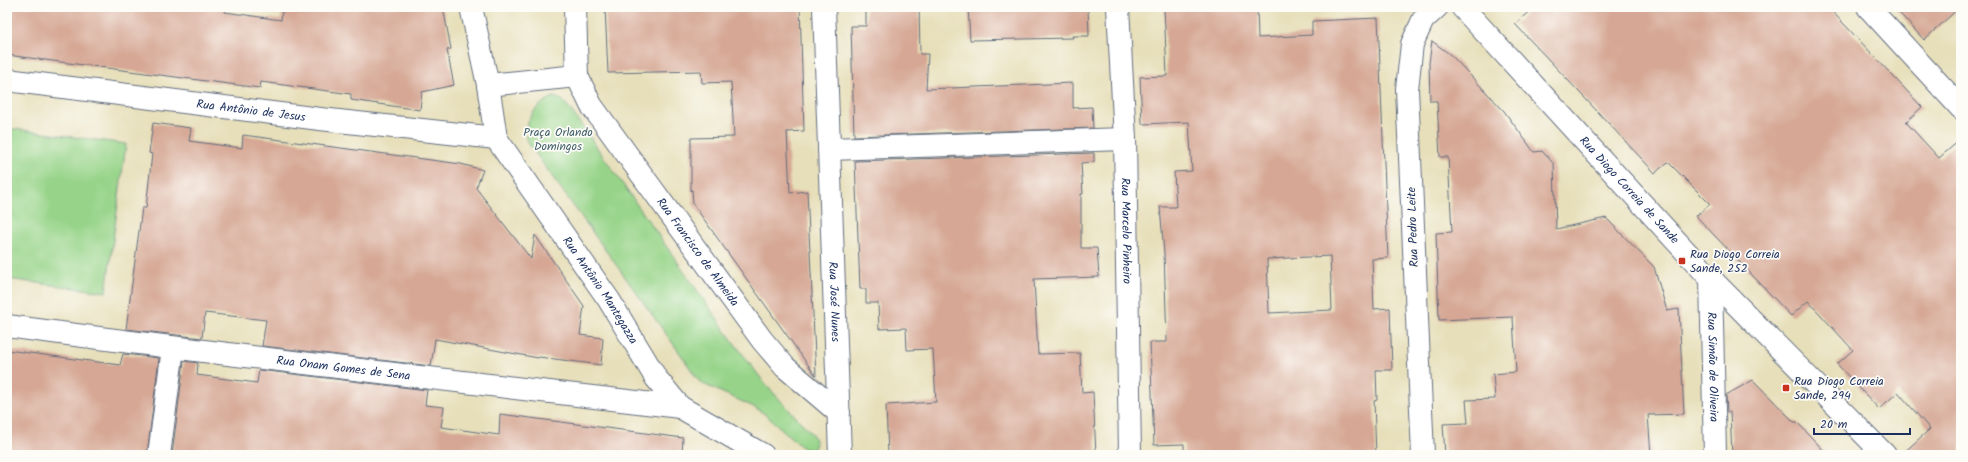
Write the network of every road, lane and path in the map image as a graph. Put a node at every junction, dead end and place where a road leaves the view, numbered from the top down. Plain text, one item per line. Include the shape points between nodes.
1 (471, 7) edge
2 (576, 7) edge
3 (824, 7) edge
4 (1118, 7) edge
5 (1437, 7) edge
6 (1462, 7) edge
7 (1868, 7) edge
8 (577, 76) junction
9 (7, 80) edge
10 (488, 85) junction
11 (1961, 108) edge
12 (496, 138) junction
13 (1125, 139) junction
14 (829, 149) junction
15 (1711, 279) junction
16 (7, 326) edge
17 (173, 348) junction
18 (680, 407) junction
19 (838, 413) junction
20 (738, 448) edge
21 (159, 455) edge
22 (763, 455) edge
23 (840, 455) edge
24 (1130, 455) edge
25 (1423, 455) edge
26 (1714, 455) edge
27 (1885, 455) edge

1 - 10 street, Rua Antônio Mantegazza
2 - 8 street, Rua Francisco de Almeida
3 - 14 street, Rua José Nunes
4 - 13 street, Rua Marcelo Pinheiro
5 - 25 street, Rua Pedro Leite via 1423,20 1412,44 1407,89
6 - 15 street, Rua Diogo Correia de Sande
7 - 11 street
8 - 10 street
8 - 19 street, Rua Francisco de Almeida via 590,105 762,340 786,366
9 - 12 street, Rua Antônio de Jesus
10 - 12 street, Rua Antônio Mantegazza
12 - 18 street, Rua Antônio Mantegazza via 609,300 656,378
13 - 14 street
13 - 24 street, Rua Marcelo Pinheiro
14 - 19 street, Rua José Nunes
15 - 26 street, Rua Simão de Oliveira
15 - 27 street, Rua Diogo Correia de Sande
16 - 17 street, Rua Onam Gomes de Sena
17 - 18 street, Rua Onam Gomes de Sena
17 - 21 street
18 - 20 street, Rua Antônio Mantegazza
19 - 23 street, Rua José Nunes
20 - 22 street, Rua Antônio Mantegazza

